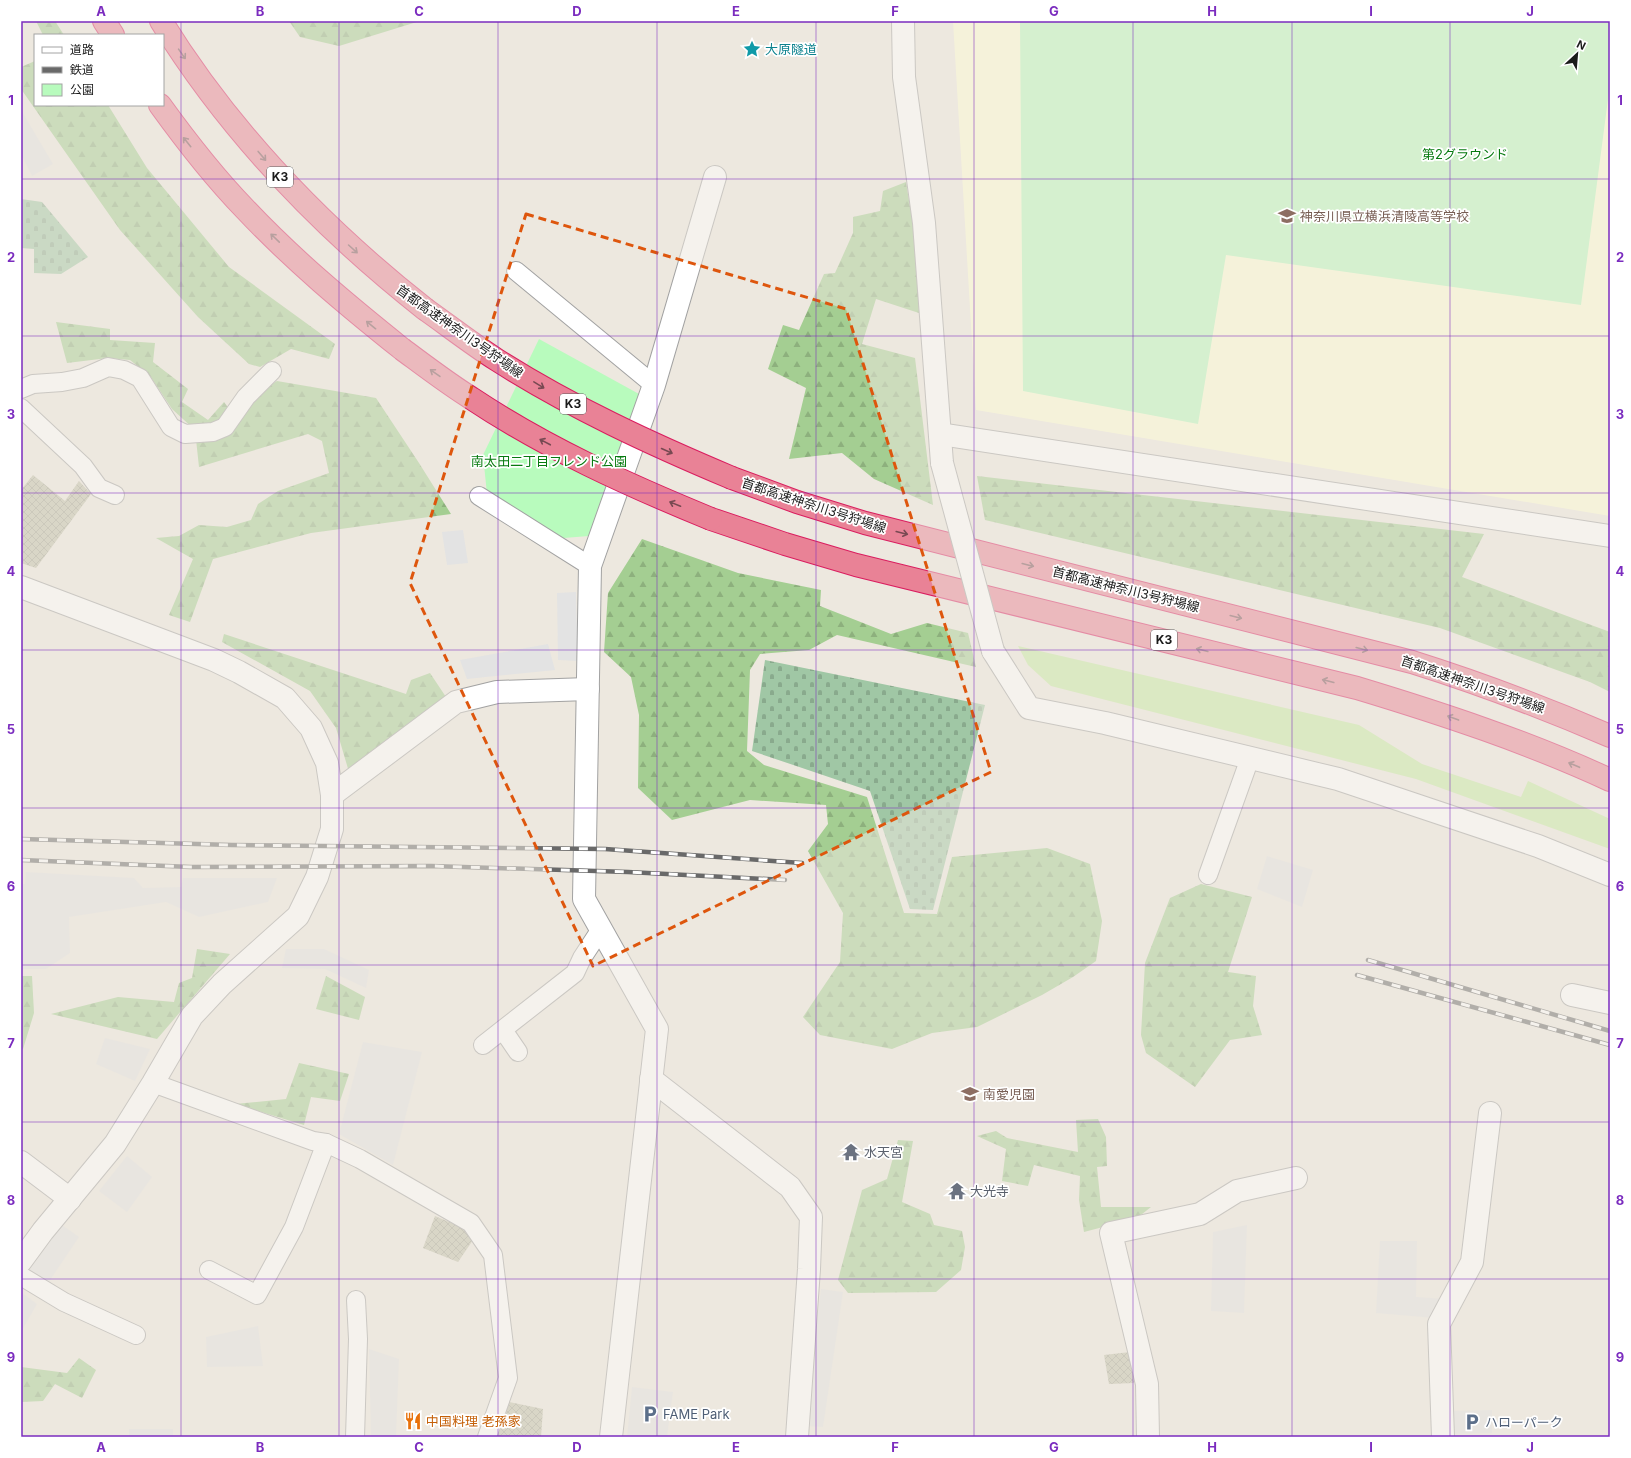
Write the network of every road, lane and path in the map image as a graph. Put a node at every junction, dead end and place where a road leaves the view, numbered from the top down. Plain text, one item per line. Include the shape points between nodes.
1 (104, 21) edge
2 (161, 21) edge
3 (904, 21) edge
4 (112, 34) edge
5 (161, 106) edge
6 (716, 177) dead end
7 (516, 271) dead end
8 (272, 371) dead end
9 (654, 384) junction
10 (21, 389) edge
11 (21, 408) edge
12 (940, 434) junction
13 (115, 495) dead end
14 (479, 496) dead end
15 (1610, 536) edge
16 (590, 566) junction
17 (21, 587) edge
18 (588, 689) junction
19 (1610, 736) edge
20 (1250, 758) junction
21 (1610, 780) edge
22 (332, 795) junction
23 (1208, 875) dead end
24 (1610, 875) edge
25 (601, 929) junction
26 (1572, 995) dead end
27 (1610, 1003) edge
28 (503, 1030) junction
29 (483, 1045) dead end
30 (518, 1052) dead end
31 (651, 1079) junction
32 (153, 1083) junction
33 (1490, 1113) dead end
34 (326, 1143) junction
35 (21, 1162) edge
36 (1296, 1178) dead end
37 (70, 1200) junction
38 (21, 1261) edge
39 (209, 1270) dead end
40 (21, 1276) edge
41 (356, 1300) dead end
42 (136, 1335) dead end
43 (355, 1437) edge
44 (487, 1437) edge
45 (611, 1437) edge
46 (797, 1437) edge
47 (1148, 1437) edge
48 (1443, 1437) edge

1 - 4 highway
2 -> 19 highway, 首都高速神奈川3号狩場線 / K3, bridge via 222,108 277,175 379,272 425,309 496,359 614,426 732,478 797,502 865,523 1412,662 1472,681
3 - 12 street via 904,77 924,223
21 -> 5 highway, K3, bridge via 1517,741 1432,710 1357,688 856,565 711,519 646,492 529,433 471,398 402,349 306,268 244,208 186,142
6 - 9 street
7 - 9 lane
8 - 10 lane via 246,397 225,427 213,432 185,434 171,427 140,378 124,370 108,368 83,378 33,384
9 - 16 street
11 - 13 lane via 83,466 99,488
12 - 15 street
12 - 20 street, bridge via 942,463 993,651 1029,708 1105,723
14 - 16 lane
16 - 18 street
17 - 22 street via 214,660 285,698 311,728 327,764
18 - 22 street via 497,692 456,702
18 - 25 street via 584,899
20 - 23 lane
20 - 24 street via 1338,779 1538,846
22 - 32 street via 332,829 317,877 298,916 222,984 192,1016
25 - 28 lane via 575,974
25 - 31 street via 656,1028
26 - 27 street
28 - 29 lane
28 - 30 lane
31 - 45 street
31 - 46 street via 790,1187 811,1217
32 - 34 lane via 313,1141
32 - 37 street via 115,1144
33 - 48 street via 1472,1262 1439,1324
34 - 39 lane via 294,1227 257,1295
34 - 44 lane via 360,1158 471,1223 493,1255 508,1378
35 - 37 street
36 - 47 street via 1237,1192 1200,1214 1111,1233 1146,1384
37 - 38 street
40 - 42 lane via 64,1302
41 - 43 lane via 358,1340

